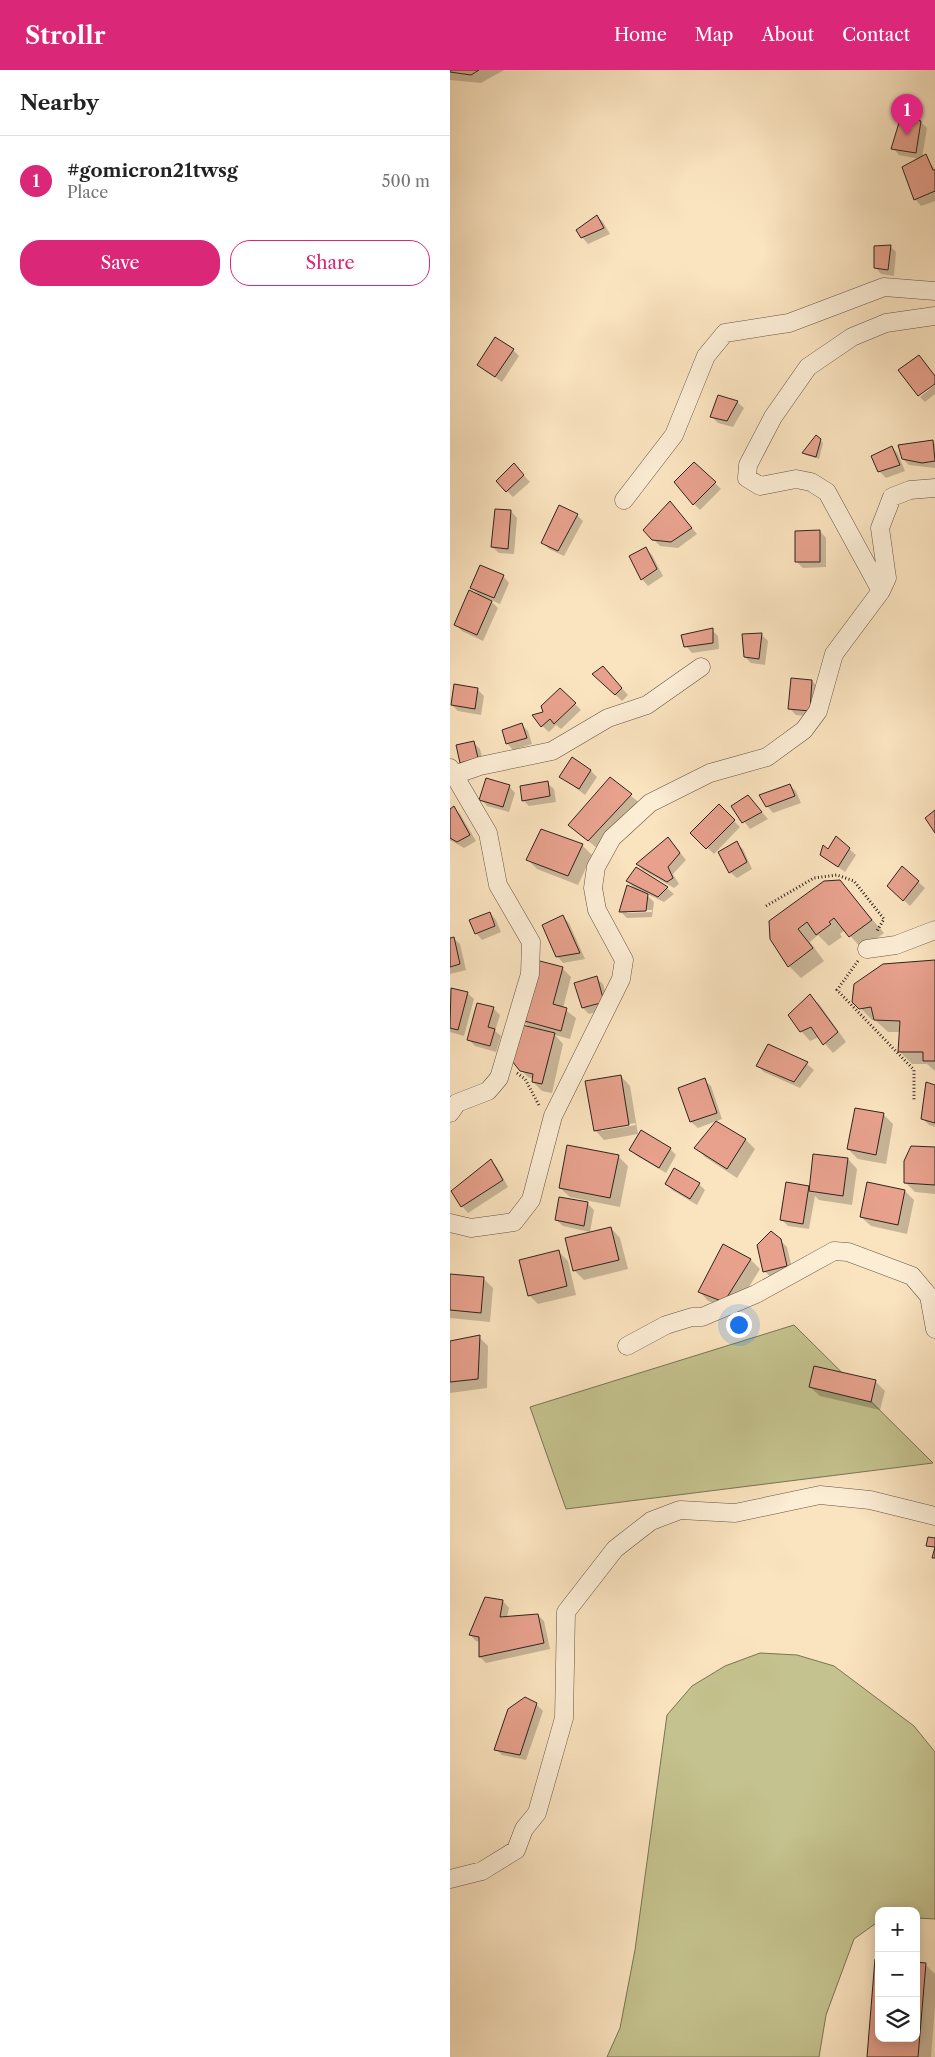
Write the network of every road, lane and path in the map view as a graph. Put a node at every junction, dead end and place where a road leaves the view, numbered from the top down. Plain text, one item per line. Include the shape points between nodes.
1 (935, 291) edge
2 (935, 316) edge
3 (935, 488) edge
4 (624, 500) dead end
5 (881, 591) junction
6 (701, 667) dead end
7 (452, 771) edge
8 (766, 906) dead end
9 (935, 930) edge
10 (867, 949) junction
11 (504, 1061) junction
12 (914, 1100) dead end
13 (450, 1114) edge
14 (553, 1116) junction
15 (450, 1223) edge
16 (935, 1329) edge
17 (628, 1346) dead end
18 (935, 1516) edge
19 (450, 1879) edge

1 - 4 street via 884,287 789,323 725,334 706,356 674,435
2 - 5 street via 886,322 852,337 808,367 773,417 748,465 746,478 760,486 796,479 811,482 827,492
3 - 5 street via 910,490 892,497 880,528 887,578
5 - 14 street via 834,654 818,711 804,730 767,757 710,773 650,803 612,838 596,867 593,888 597,910 624,960 621,979
6 - 7 street via 647,705 608,718 552,752
7 - 11 street via 488,833 498,885 531,942 530,974
8 - 10 path via 814,878 837,875 854,881 884,919
9 - 10 street via 896,946
10 - 12 path via 837,990 914,1070
11 - 13 street via 499,1078 488,1091 457,1103
11 - 14 path via 525,1079 541,1108
14 - 15 street via 531,1200 514,1222 471,1228
16 - 17 street via 929,1296 912,1276 841,1250 756,1294 702,1317 666,1325
18 - 19 street via 870,1500 820,1495 735,1513 680,1510 651,1521 616,1549 566,1612 564,1718 537,1812 524,1829 516,1850 482,1871

